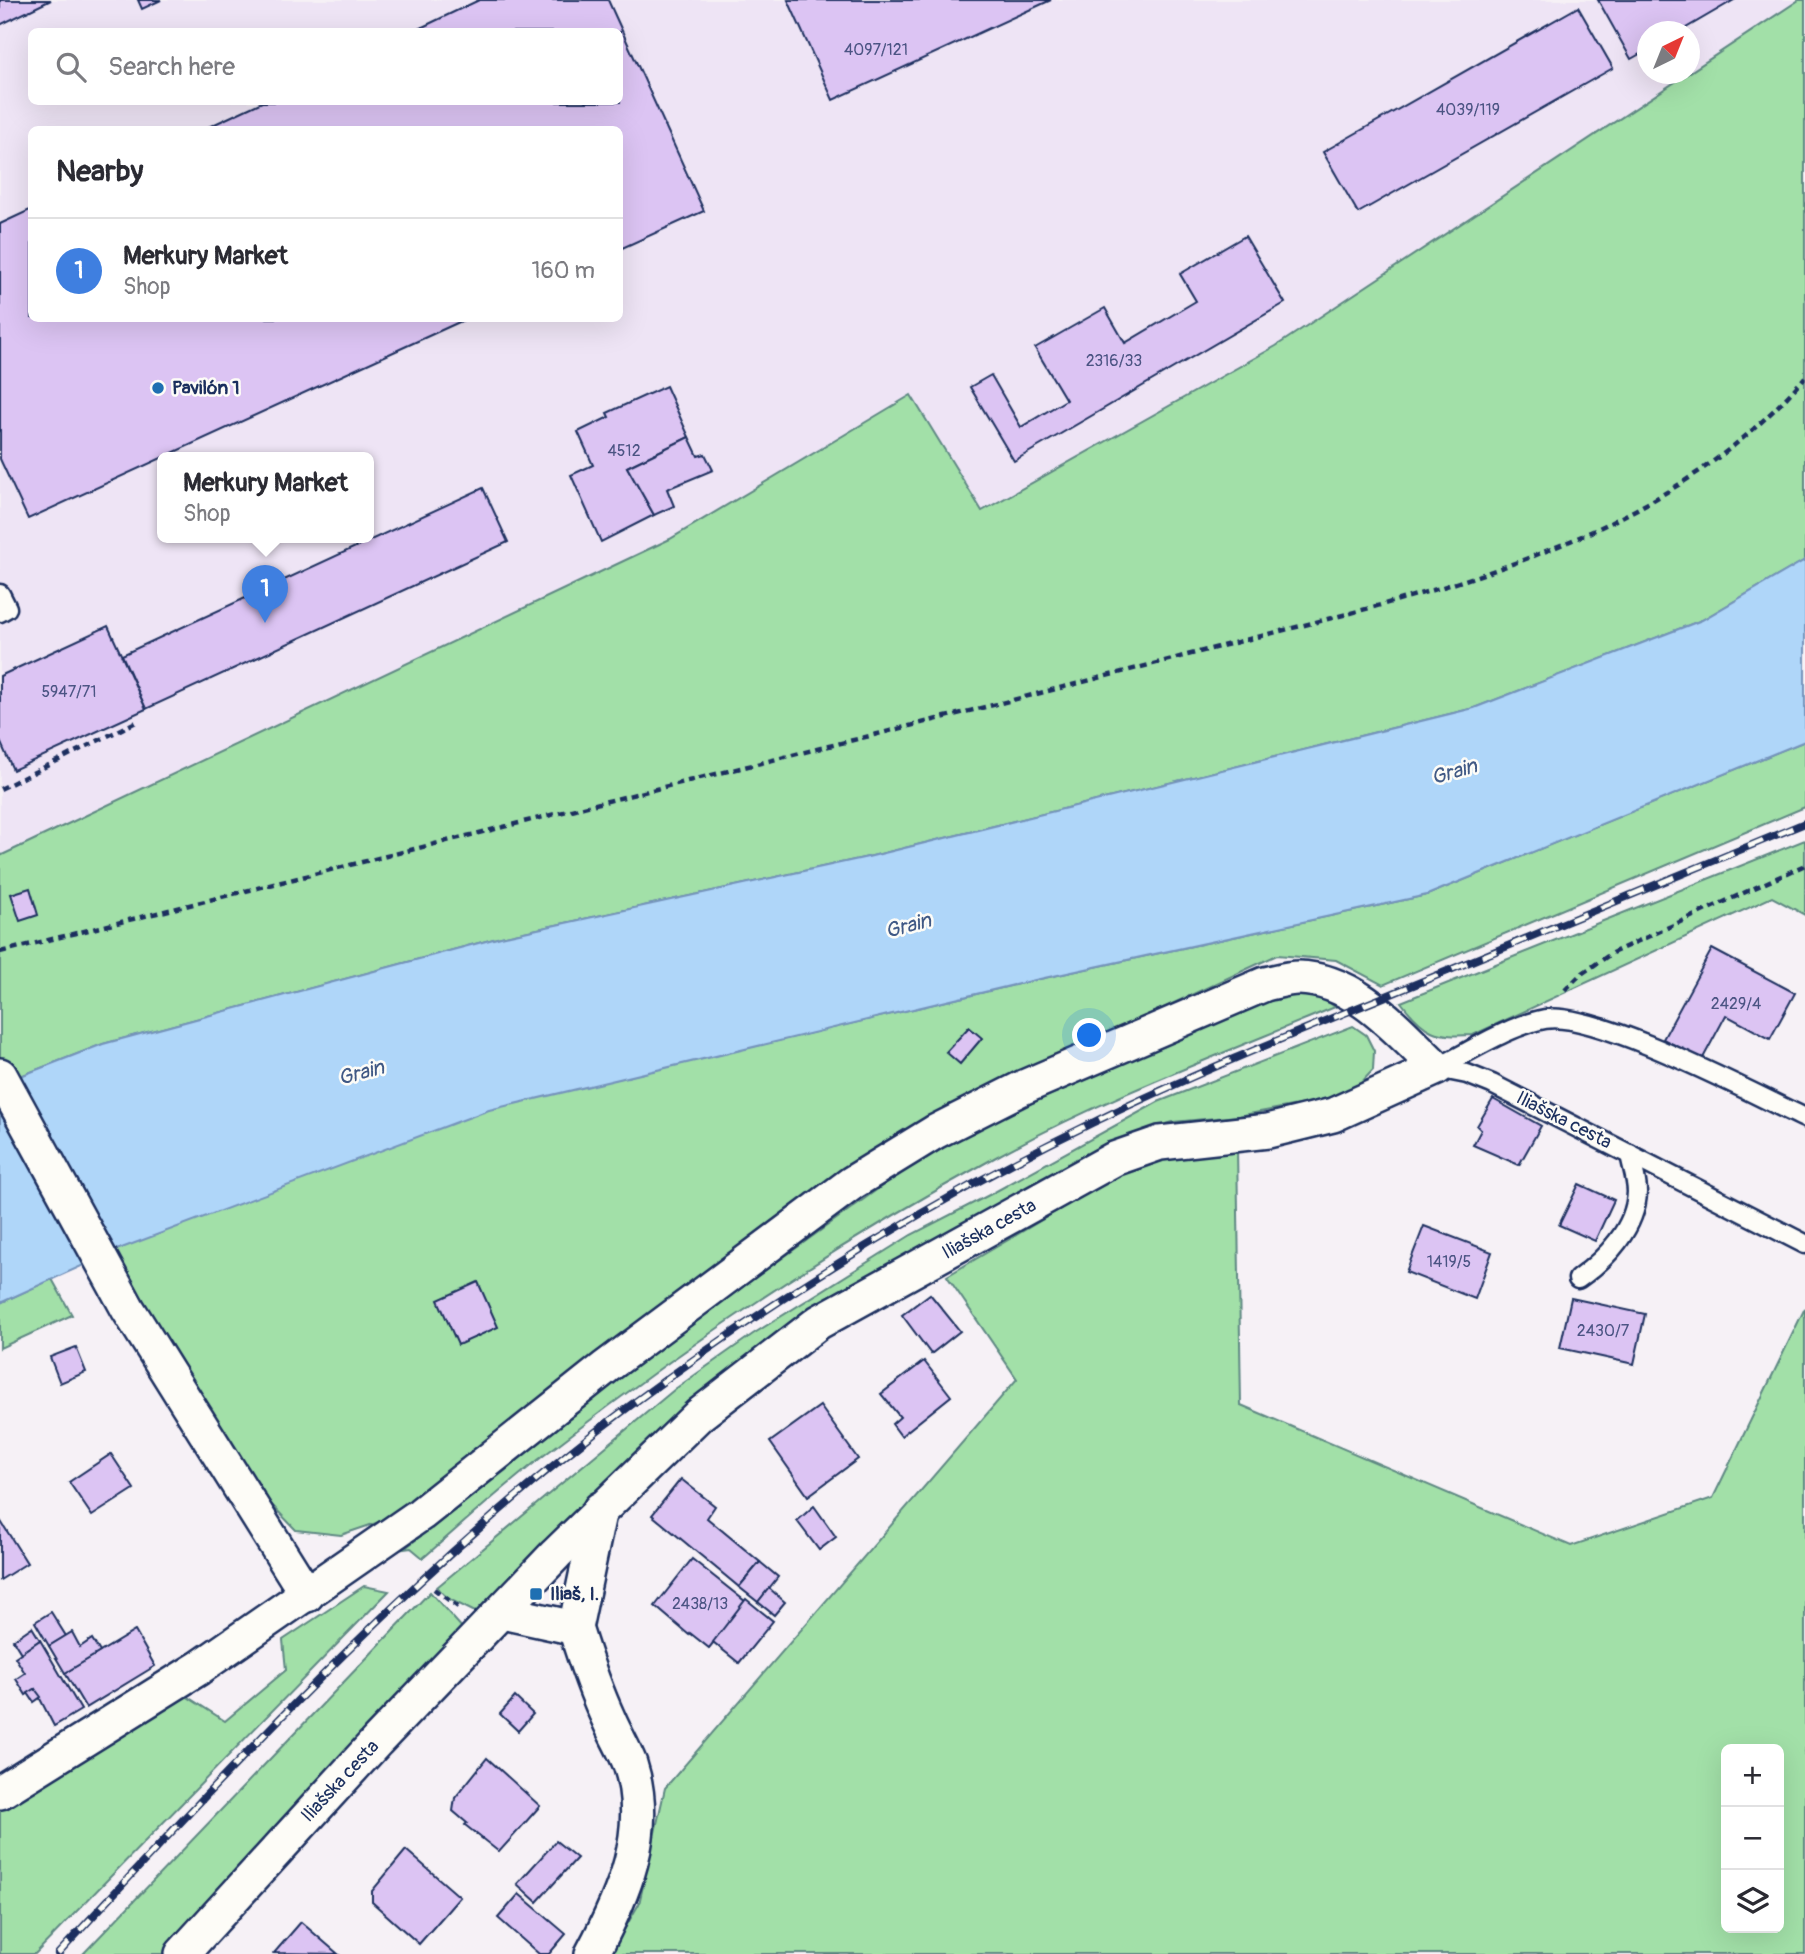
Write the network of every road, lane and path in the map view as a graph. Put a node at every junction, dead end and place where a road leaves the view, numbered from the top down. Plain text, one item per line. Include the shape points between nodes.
1 (1805, 377) edge
2 (0, 594) edge
3 (0, 612) edge
4 (136, 722) dead end
5 (0, 789) edge
6 (1805, 865) edge
7 (0, 952) edge
8 (1546, 1019) junction
9 (1437, 1068) junction
10 (0, 1075) edge
11 (1805, 1118) edge
12 (1630, 1154) junction
13 (1805, 1244) edge
14 (1578, 1279) dead end
15 (600, 1509) junction
16 (307, 1595) junction
17 (502, 1612) junction
18 (575, 1628) junction
19 (0, 1792) edge
20 (182, 1954) edge
21 (592, 1954) edge

1 - 7 path via 1714,462 1605,526 1511,565 1419,595
2 - 3 lane via 7,608
4 - 5 path
6 - 8 path via 1612,953 1580,975 1560,995
8 - 9 lane, Iliašska cesta
8 - 11 lane, Iliašska cesta via 1571,1019 1634,1040
9 - 12 lane, Iliašska cesta via 1492,1083
9 - 15 street, Iliašska cesta via 1333,1115 1268,1132 1160,1143 1114,1160 819,1322 699,1415
9 - 16 street via 1368,1003 1332,984 1297,978 1265,984 1024,1087 935,1132 840,1192 606,1367 421,1514
10 - 16 street via 128,1309
12 - 13 lane
12 - 14 lane, Iliašska cesta via 1637,1190 1635,1210 1621,1237 1597,1266
15 - 17 street, Iliašska cesta
15 - 18 street
16 - 19 street
17 - 18 street
17 - 20 street, Iliašska cesta
18 - 21 street via 588,1671 630,1764 638,1805 636,1843 620,1901

